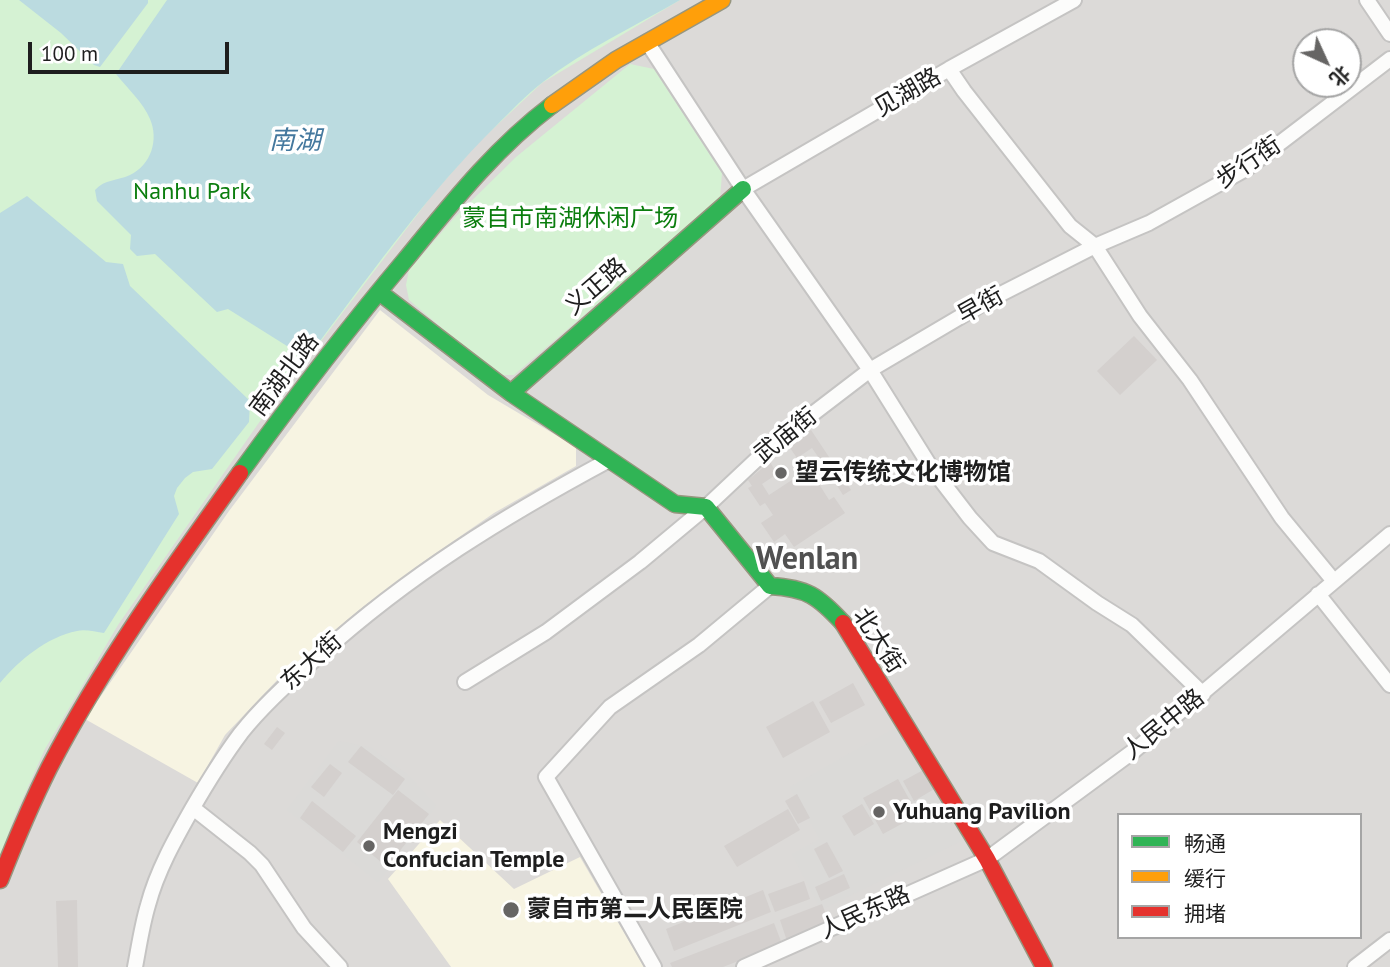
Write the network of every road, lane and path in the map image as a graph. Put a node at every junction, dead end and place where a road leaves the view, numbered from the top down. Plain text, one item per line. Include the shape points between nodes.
1 (722, 0) edge
2 (1074, 0) edge
3 (1367, 0) edge
4 (1390, 34) edge
5 (647, 43) junction
6 (1390, 60) edge
7 (949, 69) junction
8 (743, 189) junction
9 (1096, 246) junction
10 (379, 292) junction
11 (870, 370) junction
12 (511, 393) junction
13 (609, 460) junction
14 (706, 507) junction
15 (1390, 534) edge
16 (1333, 580) junction
17 (769, 586) junction
18 (1318, 594) junction
19 (466, 682) dead end
20 (1390, 685) edge
21 (1203, 694) junction
22 (193, 808) junction
23 (987, 859) junction
24 (0, 880) edge
25 (1390, 940) edge
26 (135, 967) edge
27 (340, 967) edge
28 (654, 967) edge
29 (744, 967) edge
30 (1044, 967) edge
31 (1355, 967) edge

1 - 5 street, 南湖北路
2 - 7 street, 见湖路
3 - 4 street
5 - 8 street
5 - 10 street, 南湖北路 via 519,132
6 - 9 street, 步行街 via 1246,169 1149,223
7 - 8 street, 见湖路
7 - 9 street via 1070,226
8 - 11 street
8 - 12 street, 义正路
9 - 11 street, 早街 via 986,302
9 - 16 street via 1282,518
10 - 12 street
10 - 24 street, 南湖北路 via 302,388 125,638 29,809
11 - 14 street, 武庙街 via 772,445
11 - 21 street via 930,466 993,543 1040,561 1132,625
12 - 13 street
13 - 14 street via 675,504
13 - 22 street, 东大街 via 474,537 343,634 242,731
14 - 17 street
14 - 19 street, 武庙街 via 546,632
15 - 16 street, 人民中路
16 - 18 street, 人民中路
17 - 23 street, 北大街 via 793,587 812,595 847,628
17 - 28 street via 699,645 610,707 546,777
18 - 20 street
18 - 21 street, 人民中路
21 - 23 street, 人民中路
22 - 26 street, 东大街 via 148,904
22 - 27 street via 262,865 303,928
23 - 29 street, 人民东路
23 - 30 street, 北大街
25 - 31 street

